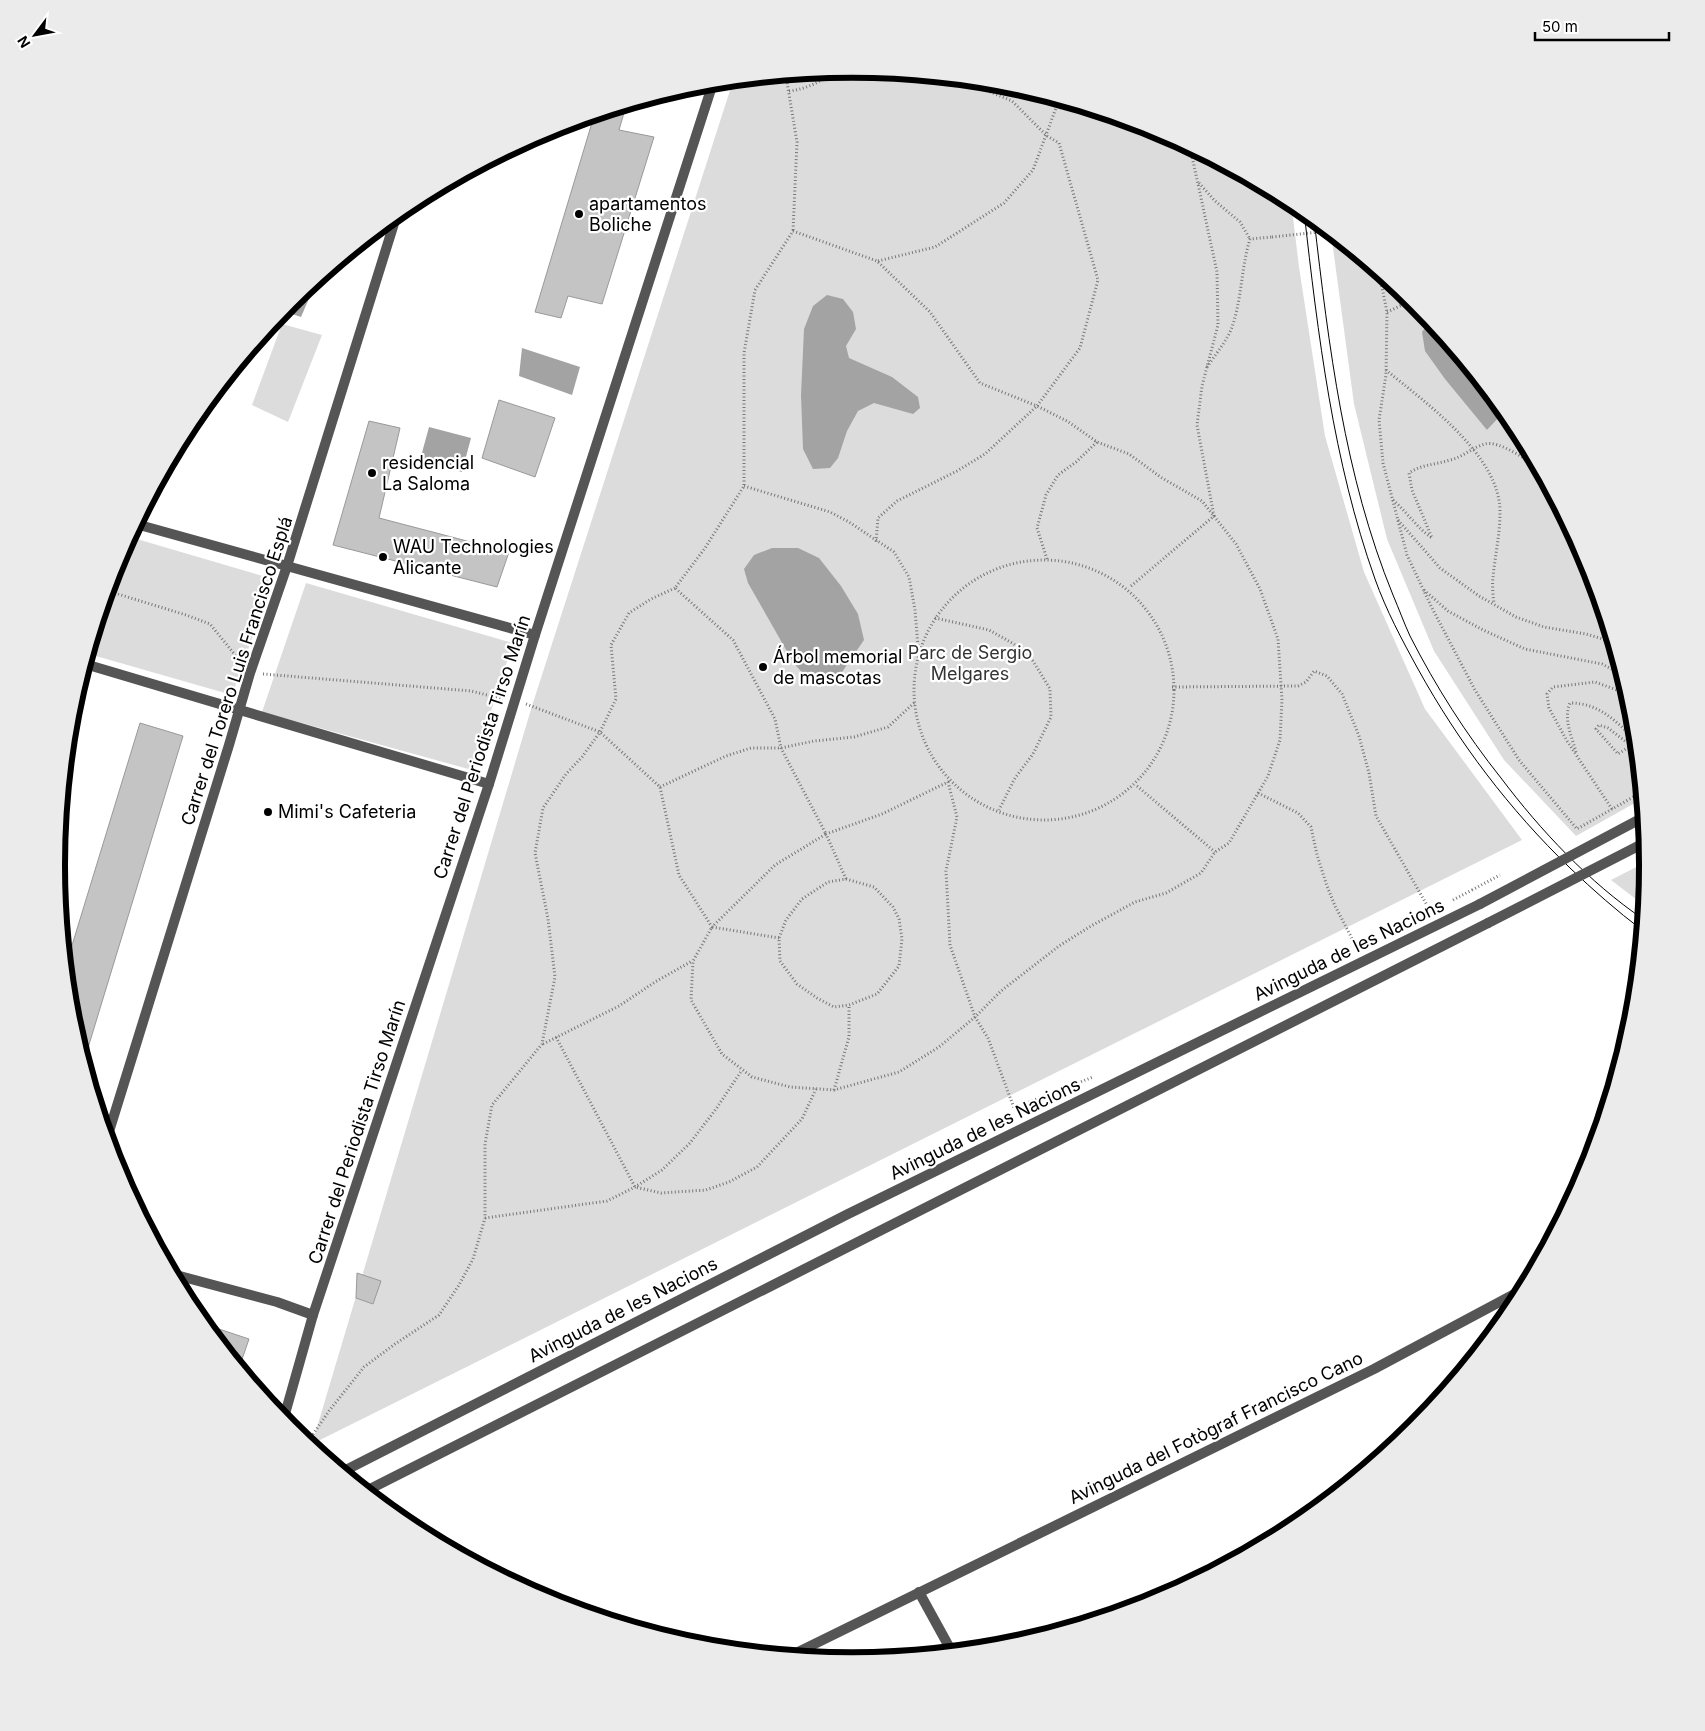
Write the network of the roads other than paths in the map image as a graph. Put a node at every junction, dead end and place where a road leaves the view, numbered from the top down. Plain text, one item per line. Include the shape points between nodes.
1 (710, 91) edge
2 (393, 227) edge
3 (142, 526) edge
4 (287, 566) junction
5 (535, 635) junction
6 (91, 666) edge
7 (240, 710) junction
8 (489, 784) junction
9 (1638, 820) edge
10 (1639, 845) edge
11 (110, 1128) edge
12 (182, 1277) edge
13 (1512, 1296) edge
14 (313, 1315) junction
15 (286, 1411) edge
16 (347, 1469) edge
17 (371, 1488) edge
18 (919, 1592) junction
19 (949, 1647) edge
20 (800, 1651) edge

1 - 5 street, Carrer del Periodista Tirso Marín
2 - 4 street, Carrer del Torero Luis Francisco Esplá
3 - 4 street
4 - 5 street
4 - 7 street, Carrer del Torero Luis Francisco Esplá
5 - 8 street, Carrer del Periodista Tirso Marín
6 - 7 street
7 - 8 street
7 - 11 street, Carrer del Torero Luis Francisco Esplá
8 - 14 street, Carrer del Periodista Tirso Marín
9 - 16 street, Avinguda de les Nacions, bridge via 1480,904 848,1214
10 - 17 street, bridge
12 - 14 street
13 - 18 street, Avinguda del Fotògraf Francisco Cano via 1374,1369
14 - 15 street, Carrer del Periodista Tirso Marín
18 - 19 street
18 - 20 street, Avinguda del Fotògraf Francisco Cano

